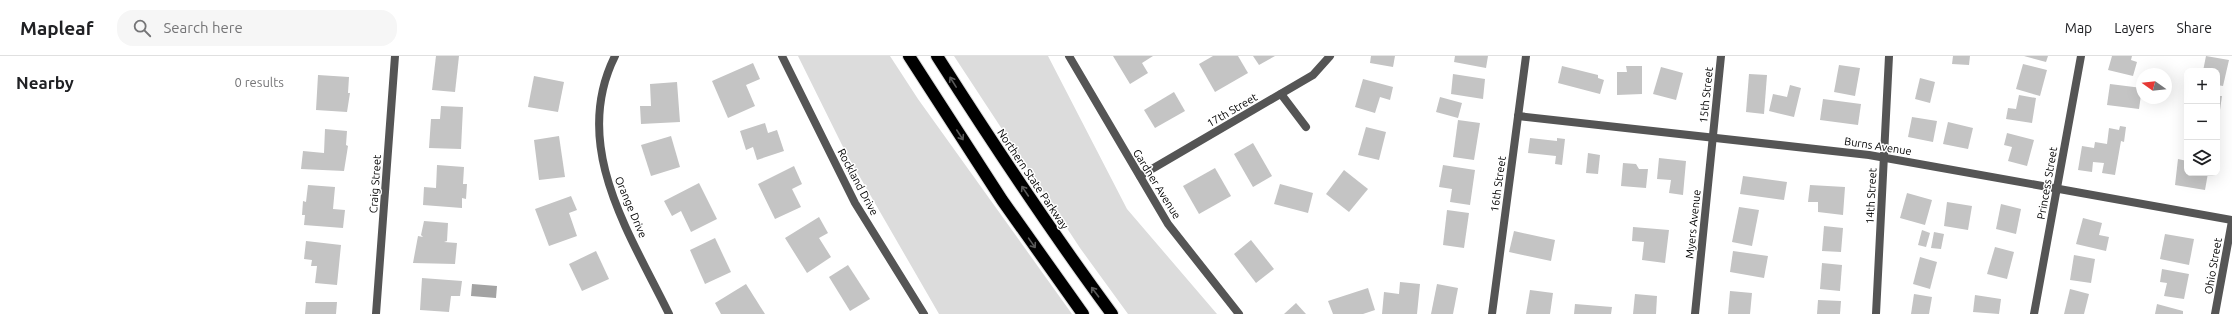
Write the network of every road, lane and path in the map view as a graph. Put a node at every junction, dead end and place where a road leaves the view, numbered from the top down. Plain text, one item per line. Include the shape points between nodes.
1 (395, 56) edge
2 (615, 56) edge
3 (782, 56) edge
4 (909, 56) edge
5 (936, 56) edge
6 (1069, 56) edge
7 (1330, 56) edge
8 (1526, 56) edge
9 (1721, 56) edge
10 (1890, 56) edge
11 (2081, 56) edge
12 (1281, 94) junction
13 (1518, 116) junction
14 (1306, 127) dead end
15 (1713, 137) junction
16 (1884, 158) junction
17 (1140, 176) junction
18 (2057, 188) junction
19 (2232, 221) edge
20 (376, 314) edge
21 (669, 314) edge
22 (924, 314) edge
23 (1083, 314) edge
24 (1112, 314) edge
25 (1239, 314) edge
26 (1492, 314) edge
27 (1695, 314) edge
28 (1876, 314) edge
29 (2034, 314) edge
30 (2215, 314) edge

1 - 20 street, Craig Street
2 - 21 street, Orange Drive via 609,68 599,109 599,145 607,182
3 - 22 street, Rockland Drive via 855,203
4 -> 23 highway via 1002,200
24 -> 5 highway, Northern State Parkway via 1078,269
6 - 17 street, Gardner Avenue
7 - 12 street, 17th Street via 1313,75
8 - 13 street, 16th Street
9 - 15 street, 15th Street
10 - 16 street, 14th Street
11 - 18 street, Princess Street
12 - 14 street
12 - 17 street, 17th Street
13 - 15 street, Burns Avenue
13 - 26 street, 16th Street
15 - 16 street, Burns Avenue
15 - 27 street, Myers Avenue
16 - 18 street, Burns Avenue
16 - 28 street, 14th Street
17 - 25 street, Gardner Avenue via 1168,224
18 - 19 street, Burns Avenue
18 - 29 street, Princess Street
19 - 30 street, Ohio Street

